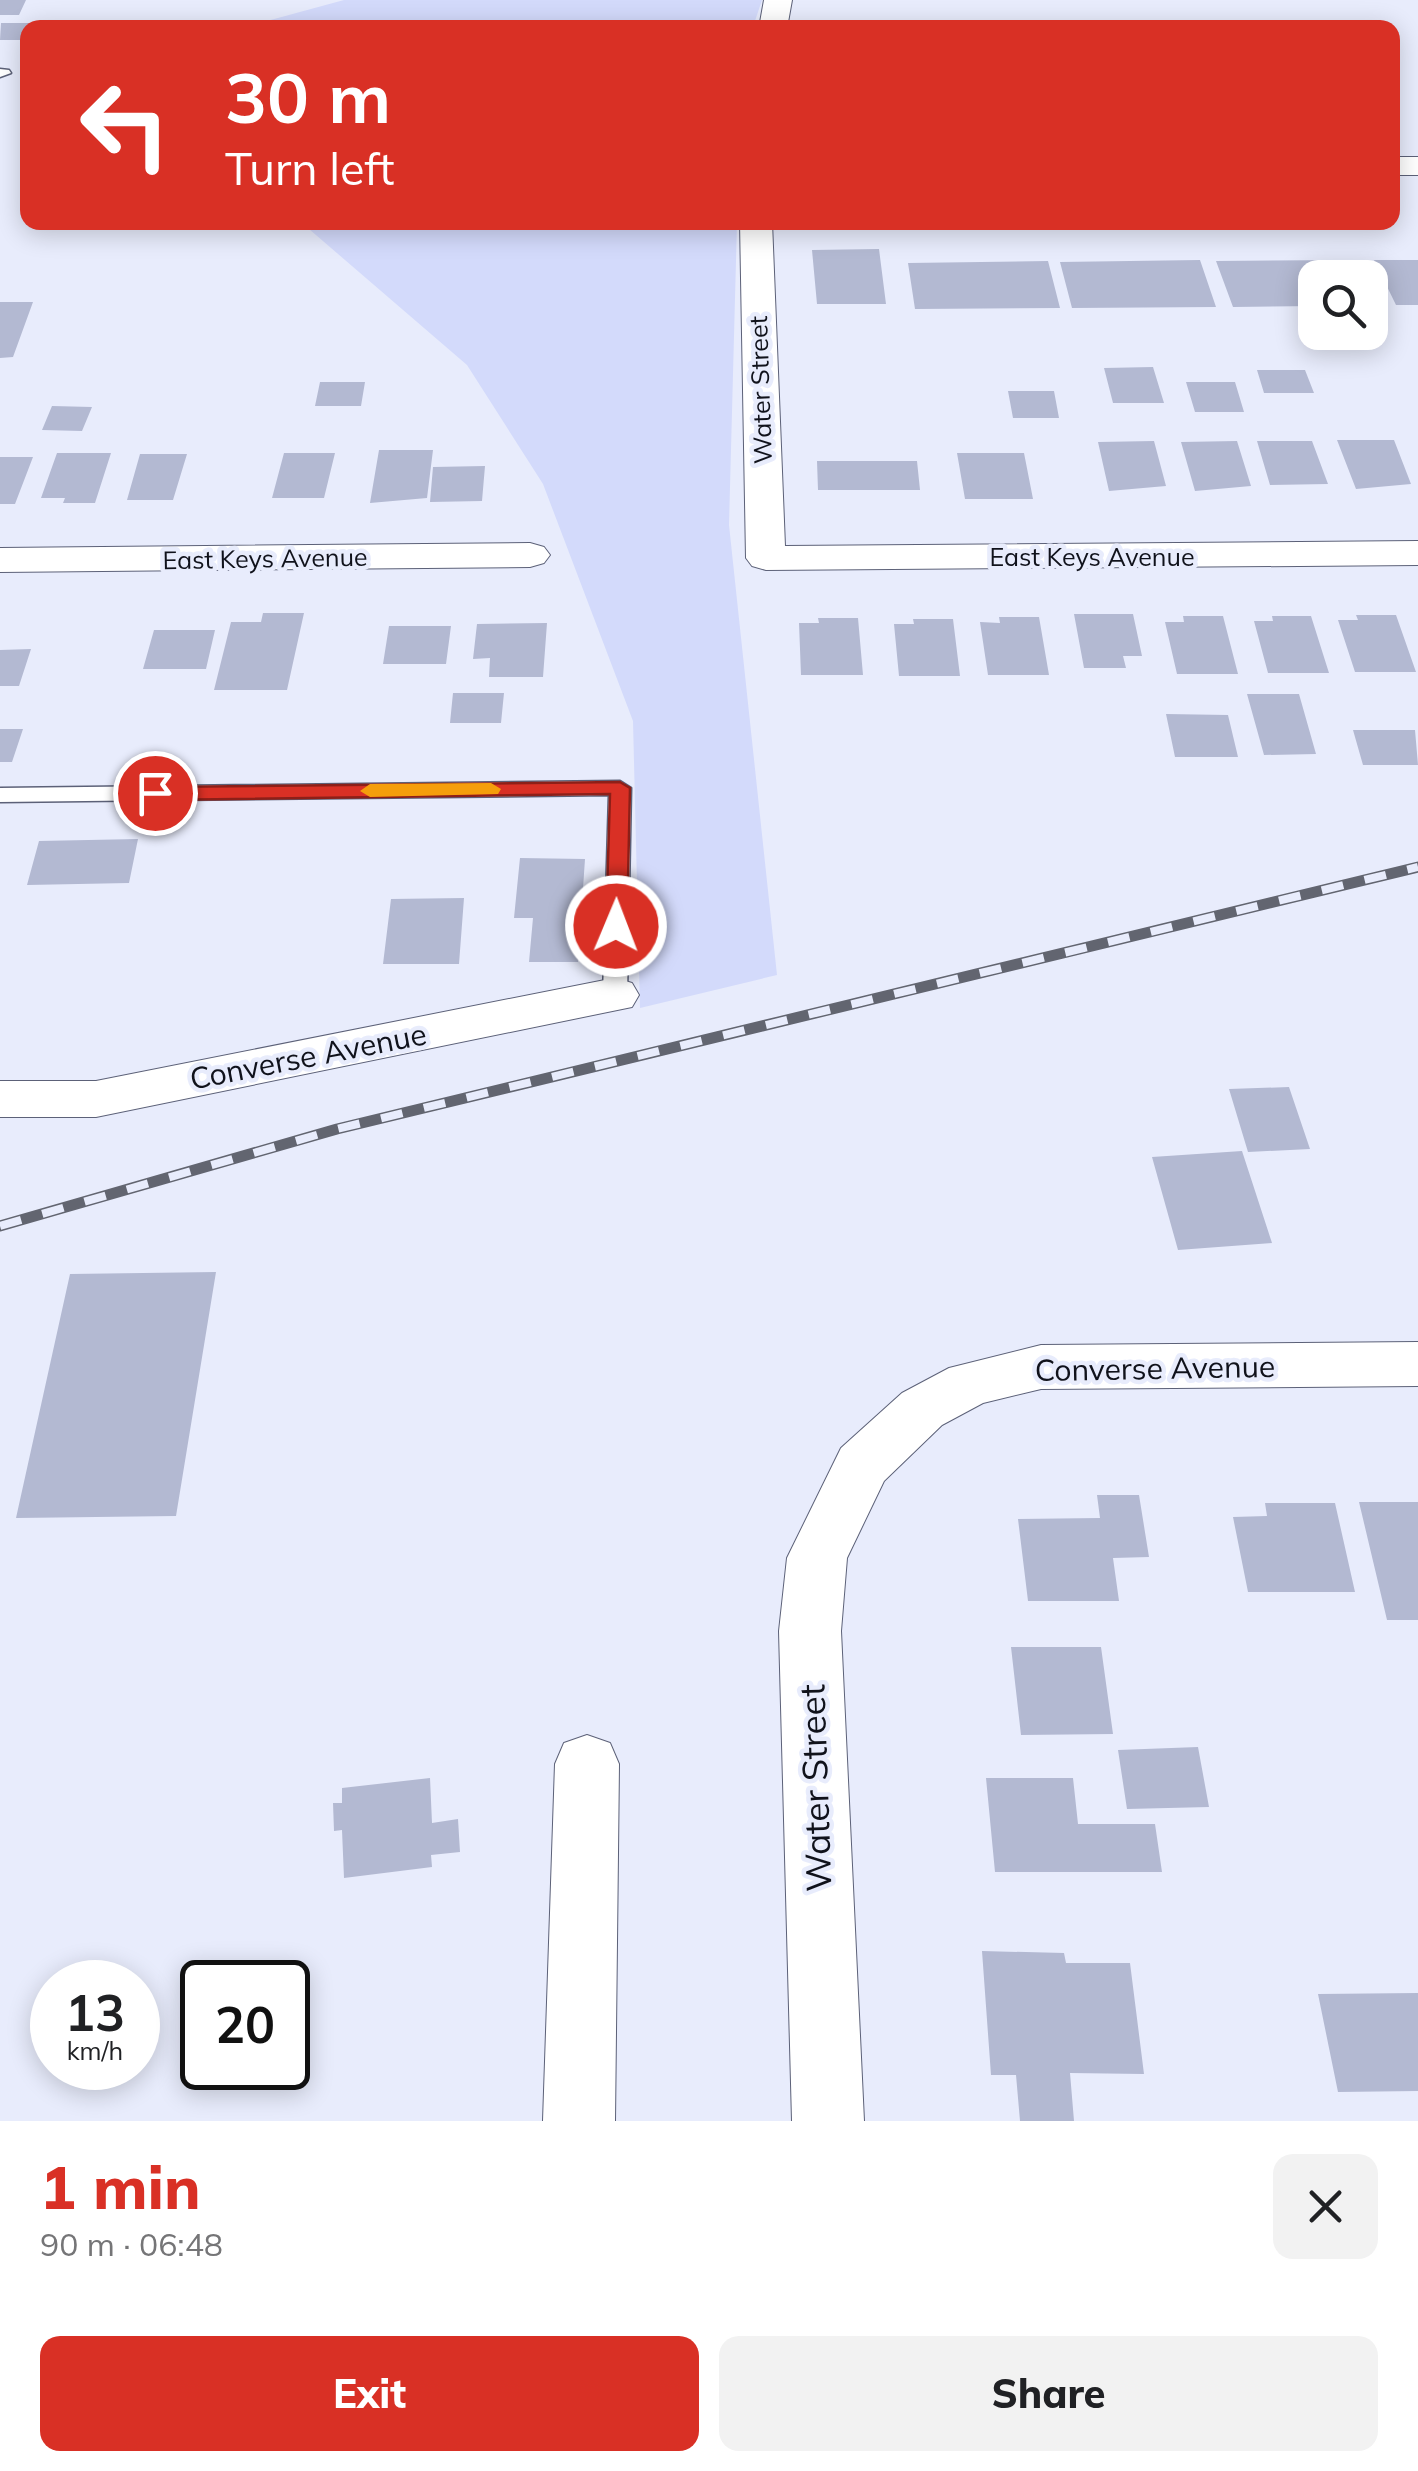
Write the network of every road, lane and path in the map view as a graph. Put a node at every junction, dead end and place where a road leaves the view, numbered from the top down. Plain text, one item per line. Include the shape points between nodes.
1 (756, 230) edge
2 (1418, 554) edge
3 (530, 555) dead end
4 (766, 558) joint
5 (0, 560) edge
6 (0, 795) edge
7 (614, 995) joint
8 (0, 1099) edge
9 (1418, 1364) edge
10 (862, 1465) joint
11 (586, 1764) dead end
12 (579, 2121) edge
13 (828, 2121) edge

1 - 4 street, Water Street
2 - 4 street, East Keys Avenue
3 - 5 street, East Keys Avenue
6 - 7 lane via 620,788
7 - 8 street, Converse Avenue via 96,1098
9 - 10 street, Converse Avenue via 1040,1367 969,1384 922,1409
10 - 13 street, Water Street via 817,1558 810,1631
11 - 12 street

